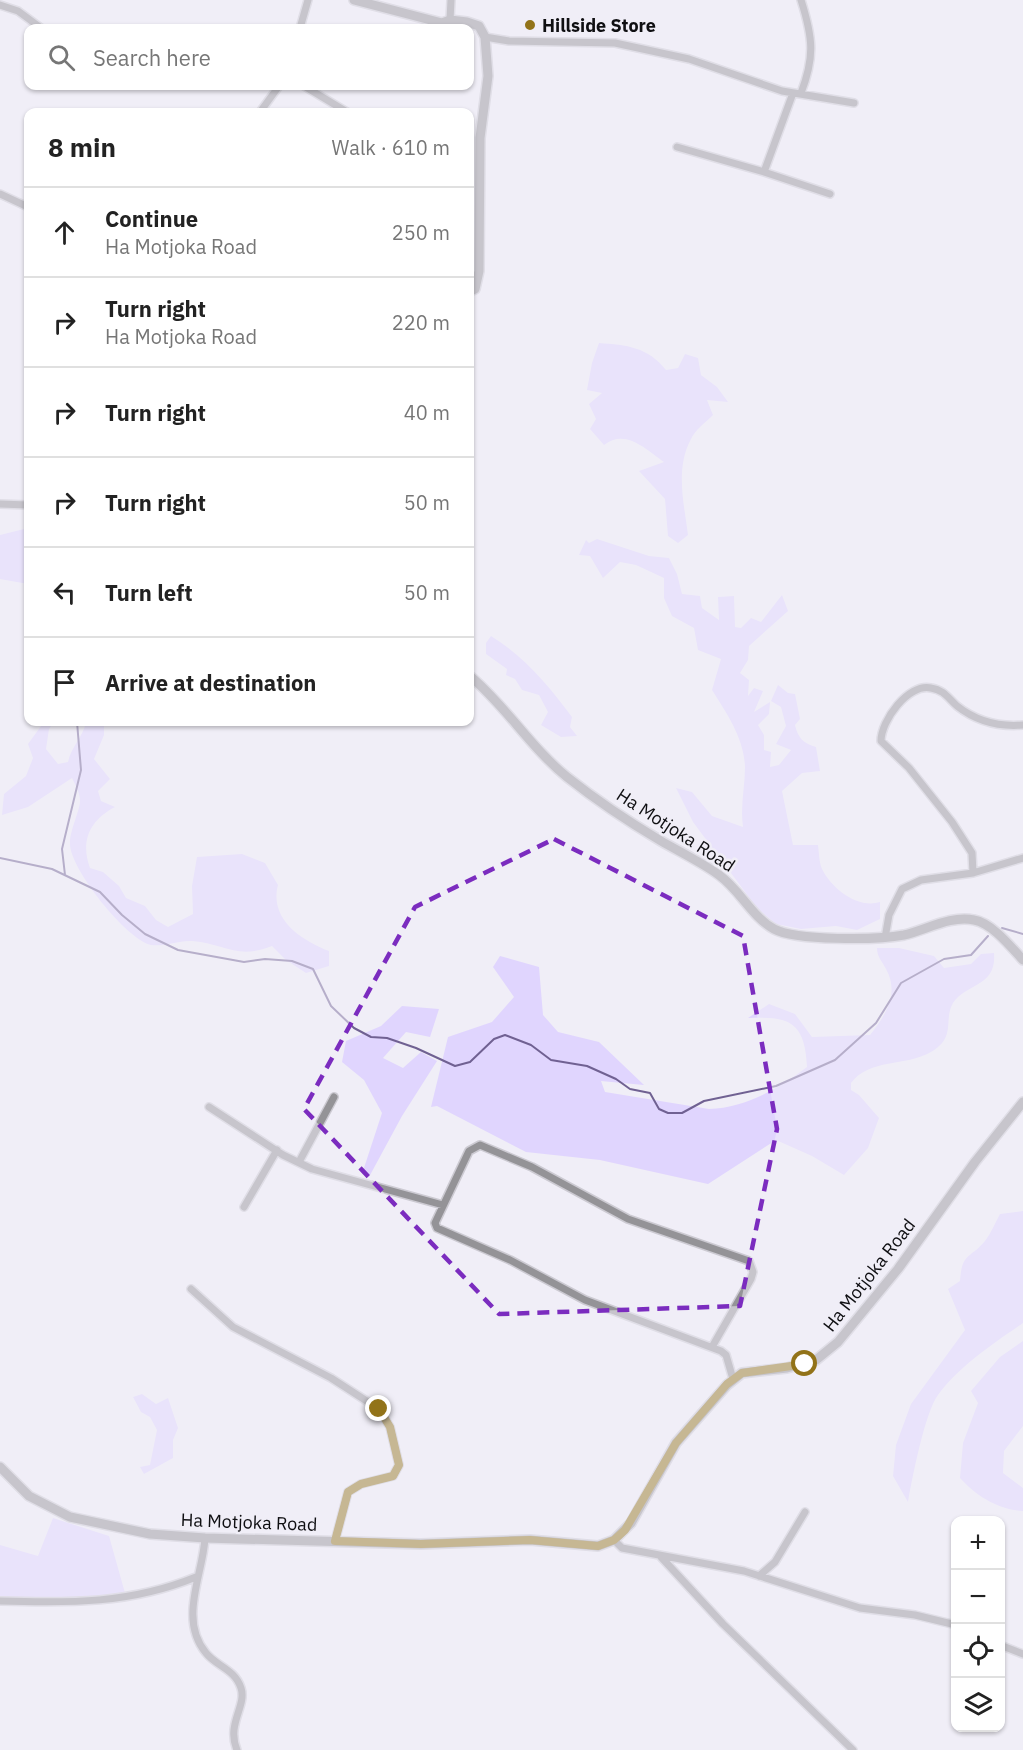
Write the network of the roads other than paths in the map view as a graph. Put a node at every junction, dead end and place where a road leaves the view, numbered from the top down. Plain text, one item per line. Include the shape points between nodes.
1 (308, 0) edge
2 (354, 0) edge
3 (451, 0) edge
4 (801, 0) edge
5 (0, 4) edge
6 (450, 20) junction
7 (35, 24) edge
8 (301, 24) edge
9 (473, 24) edge
10 (474, 24) edge
11 (485, 37) junction
12 (276, 90) edge
13 (311, 90) edge
14 (797, 93) junction
15 (854, 103) dead end
16 (263, 108) edge
17 (340, 108) edge
18 (677, 147) dead end
19 (764, 172) junction
20 (0, 194) edge
21 (831, 195) dead end
22 (24, 205) edge
23 (474, 290) edge
24 (0, 504) edge
25 (24, 505) edge
26 (474, 680) edge
27 (1023, 725) edge
28 (1023, 858) edge
29 (973, 873) junction
30 (885, 938) junction
31 (1023, 960) edge
32 (334, 1097) dead end
33 (1023, 1102) edge
34 (209, 1107) dead end
35 (277, 1150) junction
36 (298, 1162) junction
37 (443, 1205) junction
38 (244, 1207) dead end
39 (191, 1288) dead end
40 (712, 1347) junction
41 (734, 1378) junction
42 (0, 1467) edge
43 (805, 1512) dead end
44 (205, 1538) junction
45 (614, 1540) junction
46 (335, 1541) junction
47 (662, 1557) junction
48 (759, 1575) junction
49 (196, 1577) junction
50 (0, 1601) edge
51 (951, 1625) edge
52 (1005, 1647) edge
53 (1023, 1654) edge
54 (237, 1750) edge
55 (852, 1750) edge

1 - 8 street
2 - 6 street via 441,23
3 - 6 street
4 - 14 street via 812,50 811,67
5 - 7 street
6 - 9 street
10 - 11 street
11 - 14 street via 615,43 689,59 736,77
11 - 23 street via 488,76 480,138 479,271
12 - 16 street
13 - 17 street
14 - 15 street
14 - 19 street
18 - 19 street
19 - 21 street
20 - 22 street
24 - 25 street
26 - 30 street, Ha Motjoka Road via 568,777 730,883 774,929 794,935
27 - 29 street via 972,717 945,693 928,687 898,703 881,734 881,741 909,768 952,822 972,853
28 - 29 street
29 - 30 street via 921,880 902,889 889,915
30 - 31 street, Ha Motjoka Road via 976,920 995,932
32 - 36 street
33 - 41 street, Ha Motjoka Road via 838,1342 805,1364
34 - 35 street
35 - 36 street
35 - 38 street
36 - 37 street
37 - 40 street via 435,1223 437,1228 510,1260 585,1300
37 - 40 street via 470,1151 480,1145 532,1167 628,1218 742,1257 749,1261 753,1272
39 - 46 street via 232,1327 331,1378 379,1409 390,1427 399,1465 393,1476 361,1484 348,1492
40 - 41 street via 726,1355
41 - 45 street via 676,1443 631,1523
42 - 44 street, Ha Motjoka Road via 29,1496 70,1517 150,1534
43 - 48 street via 775,1562
44 - 46 street, Ha Motjoka Road
44 - 49 street via 204,1558
45 - 46 street, Ha Motjoka Road via 598,1546 530,1540 421,1544
45 - 47 street via 622,1548
47 - 48 street
47 - 55 street via 723,1624
48 - 51 street via 860,1608 915,1615
49 - 50 street via 128,1599
49 - 54 street via 193,1609 200,1646 208,1656 226,1666 241,1688 232,1729
52 - 53 street

